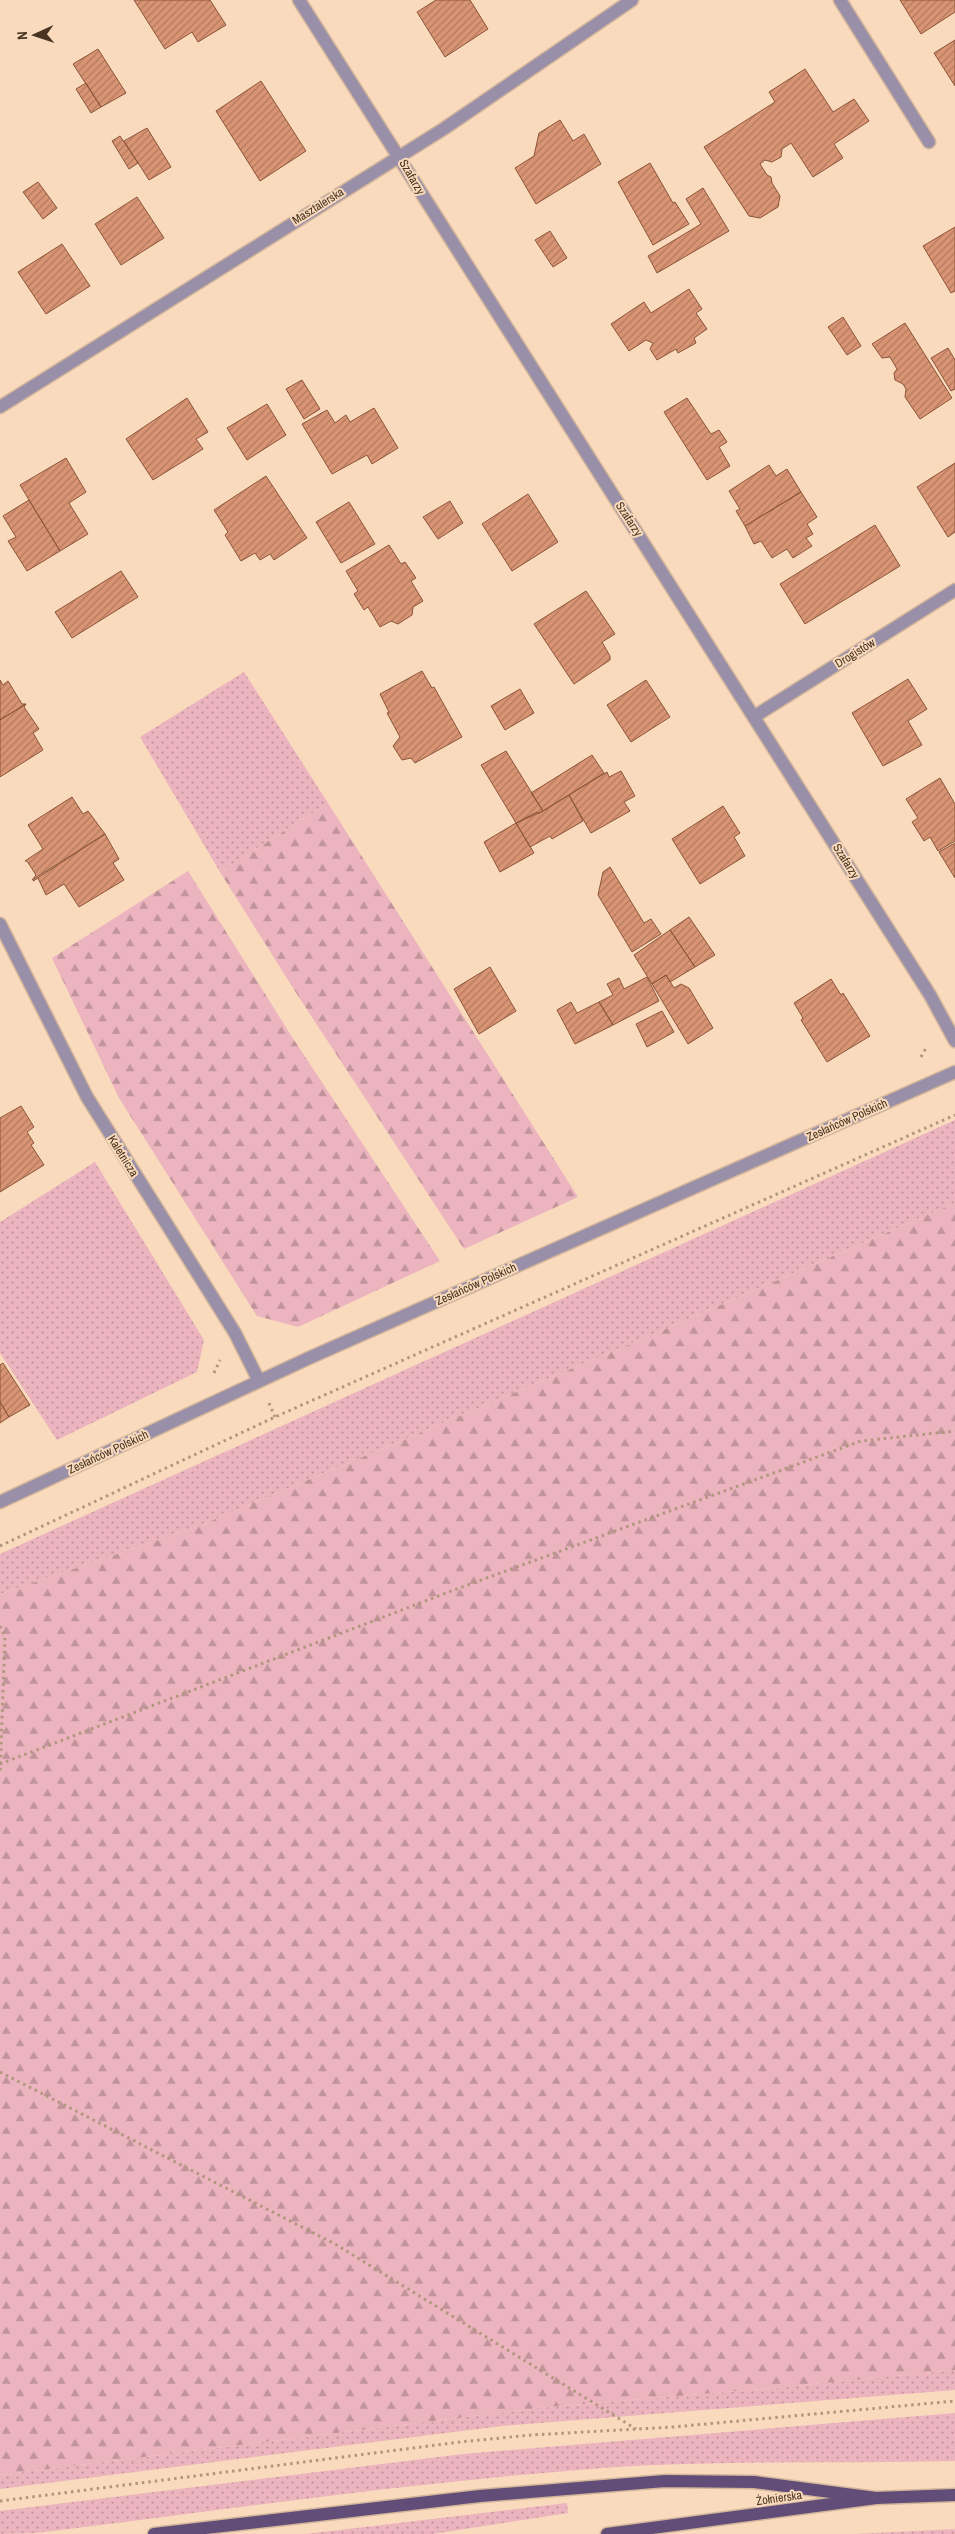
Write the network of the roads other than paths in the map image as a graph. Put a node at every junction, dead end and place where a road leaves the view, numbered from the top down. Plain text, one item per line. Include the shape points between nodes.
1 (299, 0) edge
2 (632, 0) edge
3 (840, 0) edge
4 (929, 142) dead end
5 (399, 155) junction
6 (0, 407) edge
7 (955, 590) edge
8 (755, 716) junction
9 (0, 924) edge
10 (955, 1041) edge
11 (955, 1072) edge
12 (259, 1381) junction
13 (0, 1502) edge
14 (955, 2495) edge
15 (876, 2498) junction
16 (154, 2534) edge
17 (607, 2534) edge

1 - 5 street, Szafarzy
2 - 5 street, Masztalerska via 445,128
3 - 4 street
5 - 6 street, Masztalerska
5 - 8 street, Szafarzy
7 - 8 street, Drogistów
8 - 10 street, Szafarzy via 930,995
9 - 12 street, Kaletnicza via 87,1097 235,1333
11 - 12 street, Zesłańców Polskich
12 - 13 street, Zesłańców Polskich
14 - 15 main road, Żołnierska
15 - 16 main road via 754,2482 665,2481 480,2496
15 - 17 main road, Żołnierska

